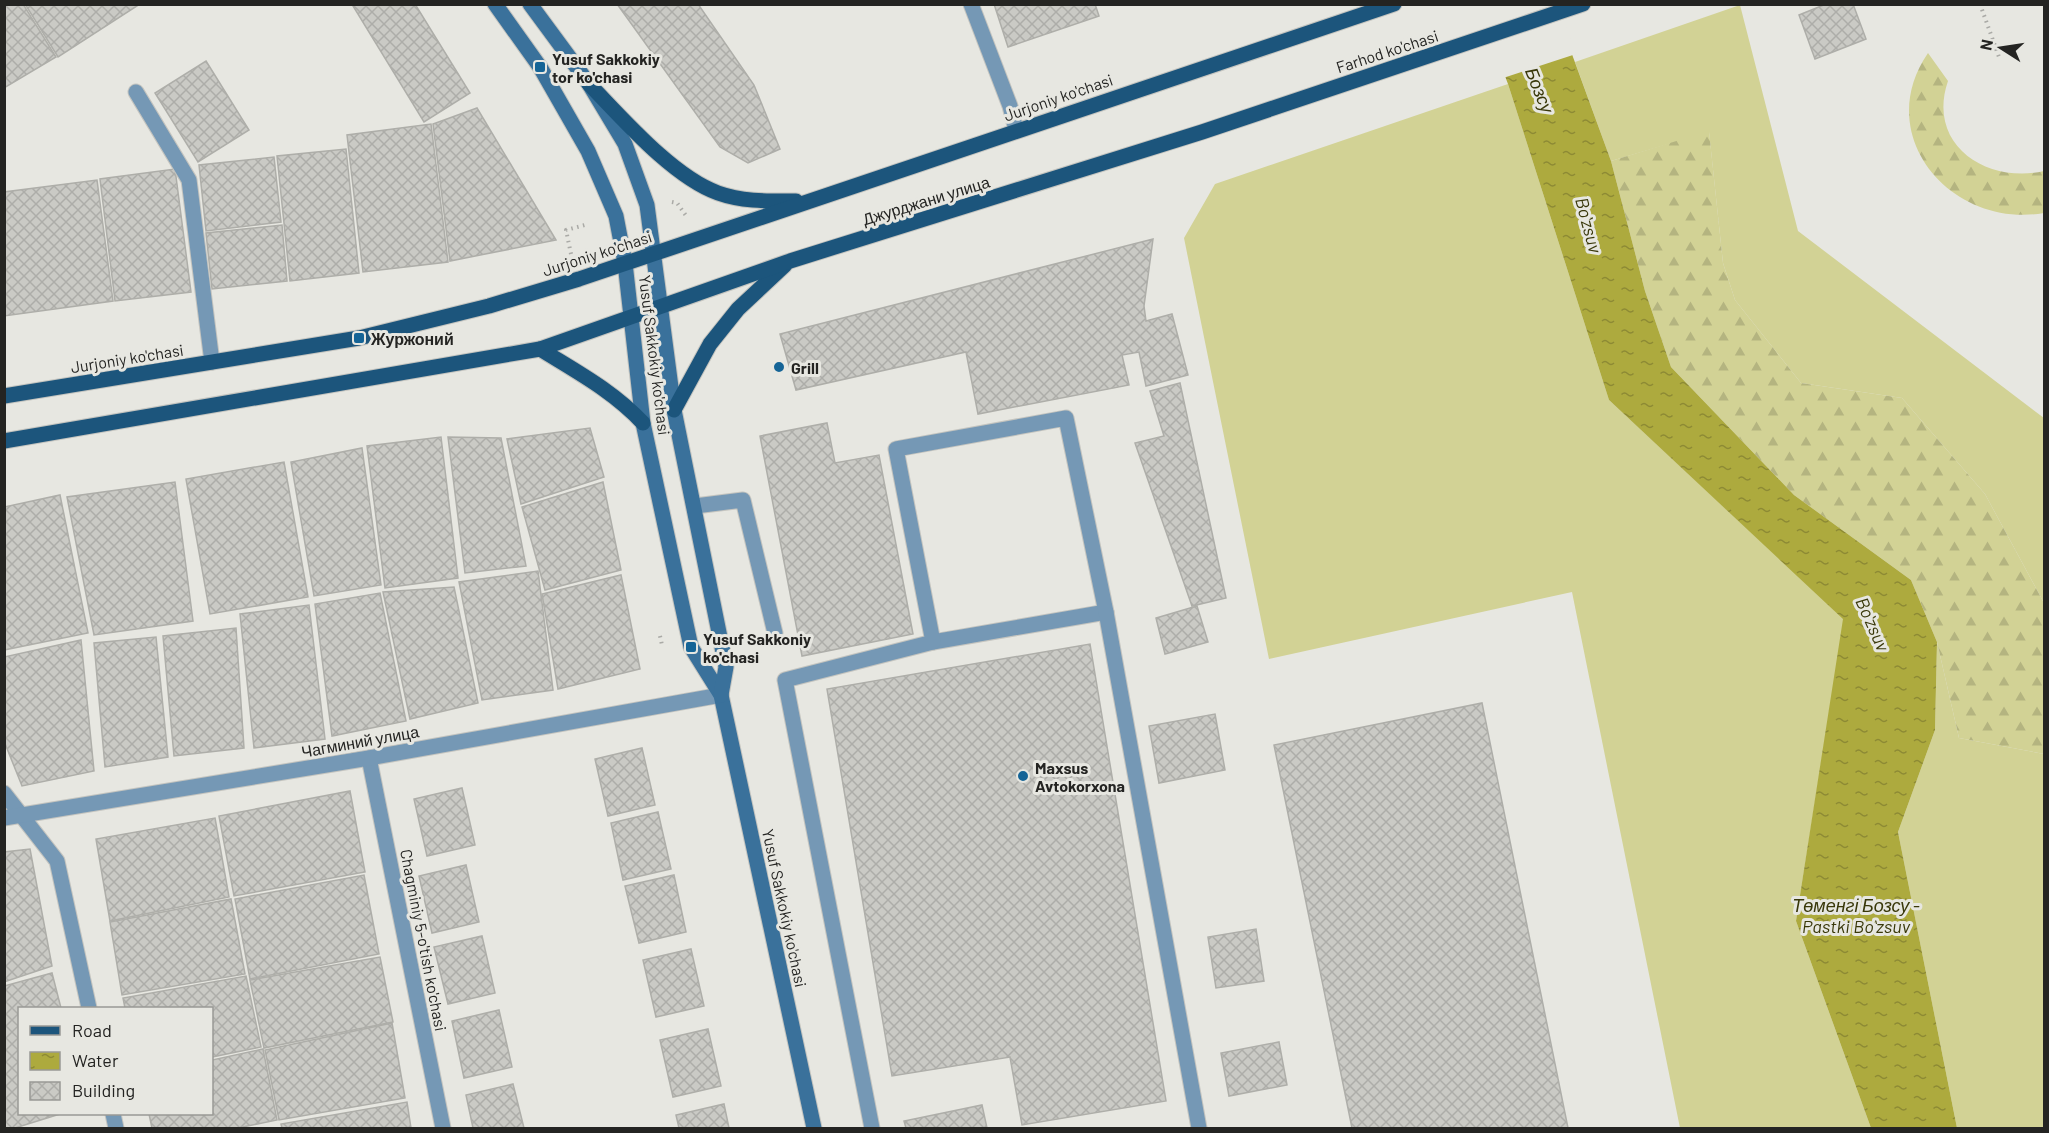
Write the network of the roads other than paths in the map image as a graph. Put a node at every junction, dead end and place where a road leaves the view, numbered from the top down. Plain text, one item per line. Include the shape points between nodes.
1 (495, 4) edge
2 (530, 4) edge
3 (971, 4) edge
4 (1394, 4) edge
5 (1583, 4) edge
6 (589, 84) junction
7 (136, 92) dead end
8 (1016, 130) junction
9 (1202, 132) joint
10 (808, 201) junction
11 (653, 254) junction
12 (790, 261) junction
13 (625, 264) junction
14 (661, 305) junction
15 (632, 316) junction
16 (540, 349) junction
17 (212, 362) junction
18 (4, 396) edge
19 (674, 410) junction
20 (643, 423) junction
21 (4, 441) edge
22 (695, 506) junction
23 (1106, 612) junction
24 (775, 633) dead end
25 (933, 642) junction
26 (721, 695) junction
27 (369, 758) junction
28 (4, 793) edge
29 (22, 816) junction
30 (4, 818) edge
31 (89, 1007) edge
32 (443, 1128) edge
33 (814, 1128) edge
34 (872, 1128) edge
35 (1199, 1128) edge

1 - 13 main road, Yusuf Sakkokiy ko'chasi via 540,68 588,151 616,216
2 - 6 main road, Yusuf Sakkokiy ko'chasi
3 - 8 street
4 - 8 main road, Jurjoniy ko'chasi
5 - 9 main road, Farhod ko'chasi
6 - 10 main road via 636,132 691,179 718,193 752,201
6 - 11 main road, Yusuf Sakkokiy ko'chasi via 625,144 646,205
7 - 17 street via 189,180
8 - 10 main road, Jurjoniy ko'chasi
9 - 12 main road, Джурджани улица
10 - 11 main road, Jurjoniy ko'chasi
11 - 13 main road, Jurjoniy ko'chasi
11 - 14 main road, Yusuf Sakkokiy ko'chasi
12 - 14 main road, Джурджани улица
12 - 19 main road via 738,309 710,344
13 - 15 main road, Yusuf Sakkokiy ko'chasi
13 - 17 main road, Jurjoniy ko'chasi via 489,306 370,335
14 - 15 main road
14 - 19 main road, Yusuf Sakkokiy ko'chasi
15 - 16 main road
15 - 20 main road, Yusuf Sakkokiy ko'chasi
16 - 20 main road via 598,383 623,401
16 - 21 main road
17 - 18 main road, Jurjoniy ko'chasi
19 - 22 main road, Yusuf Sakkokiy ko'chasi
20 - 26 main road, Yusuf Sakkokiy ko'chasi via 691,647
22 - 24 street via 743,500
22 - 26 main road, Yusuf Sakkokiy ko'chasi via 726,667
23 - 25 street
23 - 25 street via 1066,418 897,449
23 - 35 street
25 - 34 street via 785,680
26 - 27 street, Чагминий улица
26 - 33 main road, Yusuf Sakkokiy ko'chasi
27 - 29 street, Чагминий улица
27 - 32 street, Chagminiy 5-o'tish ko'chasi
28 - 29 street
29 - 30 street, Чагминий улица
29 - 31 street via 57,861

